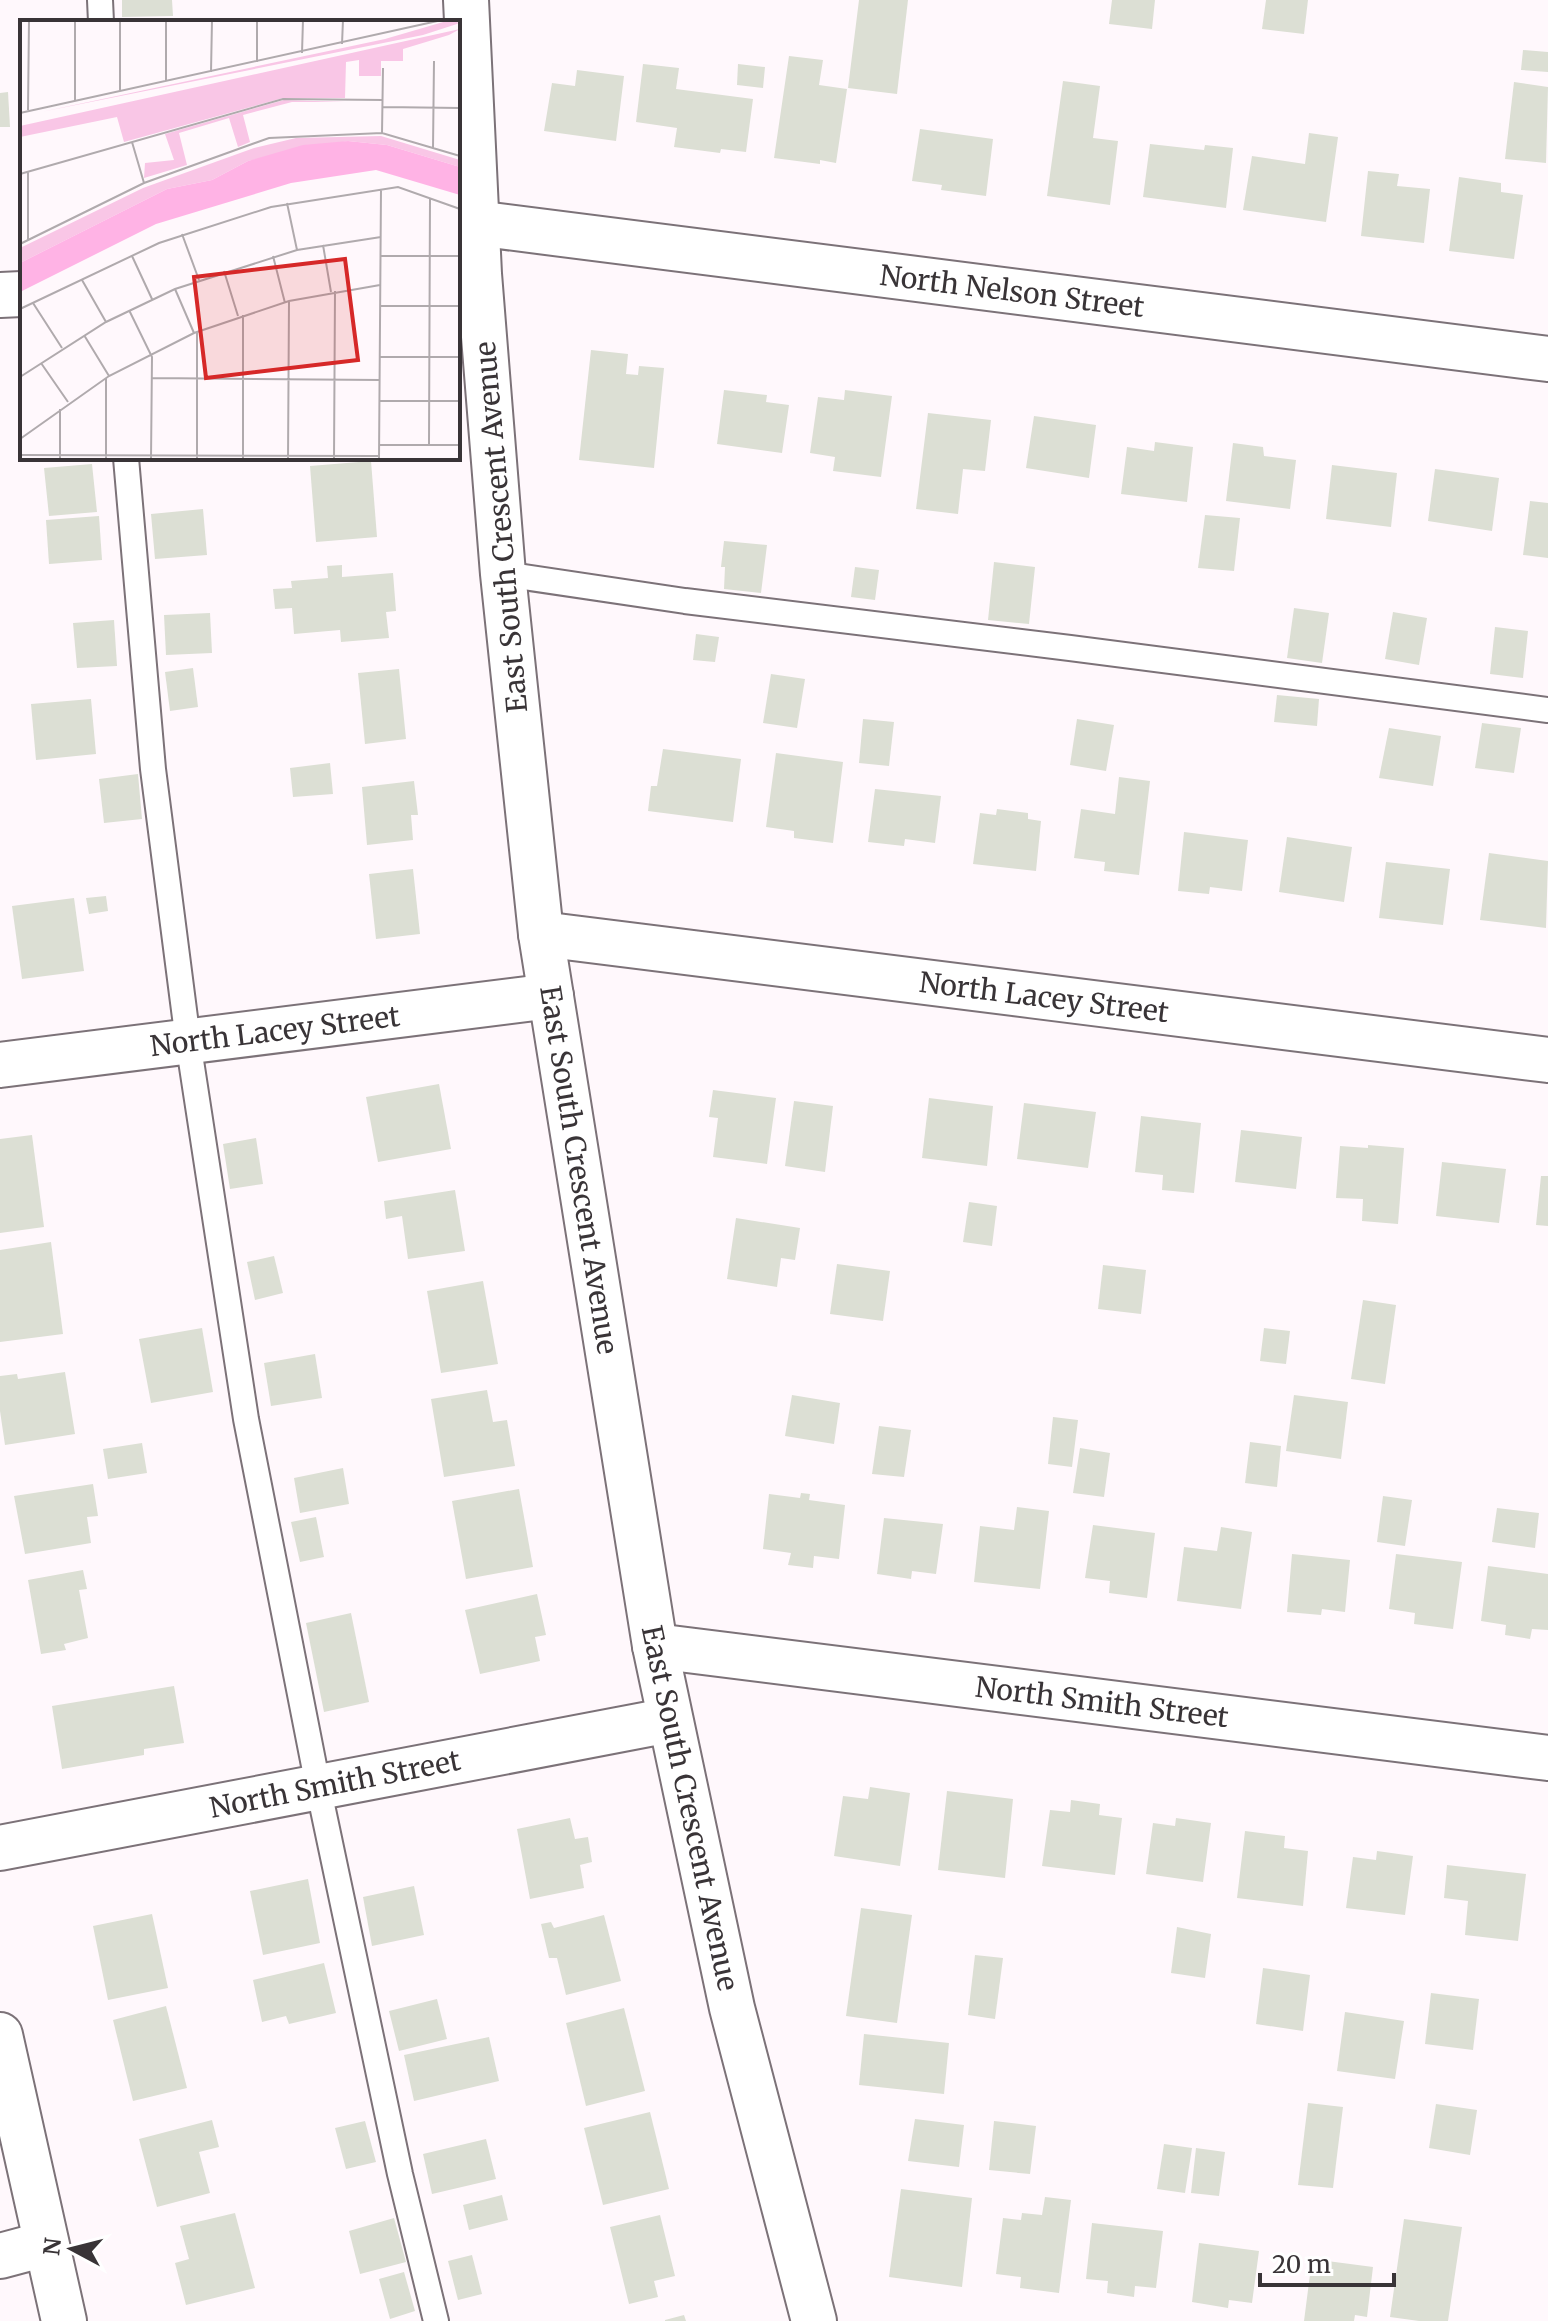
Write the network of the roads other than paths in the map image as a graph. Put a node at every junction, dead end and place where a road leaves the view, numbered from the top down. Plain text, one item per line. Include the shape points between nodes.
1 (100, 0) edge
2 (466, 0) edge
3 (101, 20) edge
4 (475, 223) junction
5 (468, 274) edge
6 (20, 294) edge
7 (0, 295) edge
8 (1548, 359) edge
9 (126, 460) edge
10 (503, 574) junction
11 (1548, 710) edge
12 (541, 934) junction
13 (551, 996) junction
14 (188, 1041) junction
15 (1548, 1060) edge
16 (0, 1065) edge
17 (655, 1646) junction
18 (670, 1720) junction
19 (1548, 1758) edge
20 (318, 1786) junction
21 (0, 1848) edge
22 (0, 2035) edge
23 (45, 2244) junction
24 (0, 2256) edge
25 (64, 2321) edge
26 (436, 2321) edge
27 (814, 2321) edge

1 - 3 lane
2 - 4 street, East South Crescent Avenue
4 - 5 street, East South Crescent Avenue
4 - 8 street, North Nelson Street
5 - 10 street, East South Crescent Avenue
6 - 7 street
9 - 14 lane via 153,769
10 - 11 lane
10 - 12 street, East South Crescent Avenue
12 - 13 street, East South Crescent Avenue
12 - 15 street, North Lacey Street
13 - 14 street, North Lacey Street
13 - 17 street, East South Crescent Avenue
14 - 16 street, North Lacey Street
14 - 20 lane via 246,1419
17 - 18 street, East South Crescent Avenue
17 - 19 street, North Smith Street
18 - 20 street, North Smith Street
18 - 27 street, East South Crescent Avenue via 732,2008
20 - 21 street, North Smith Street
20 - 26 lane
22 - 23 street
23 - 24 street
23 - 25 street

